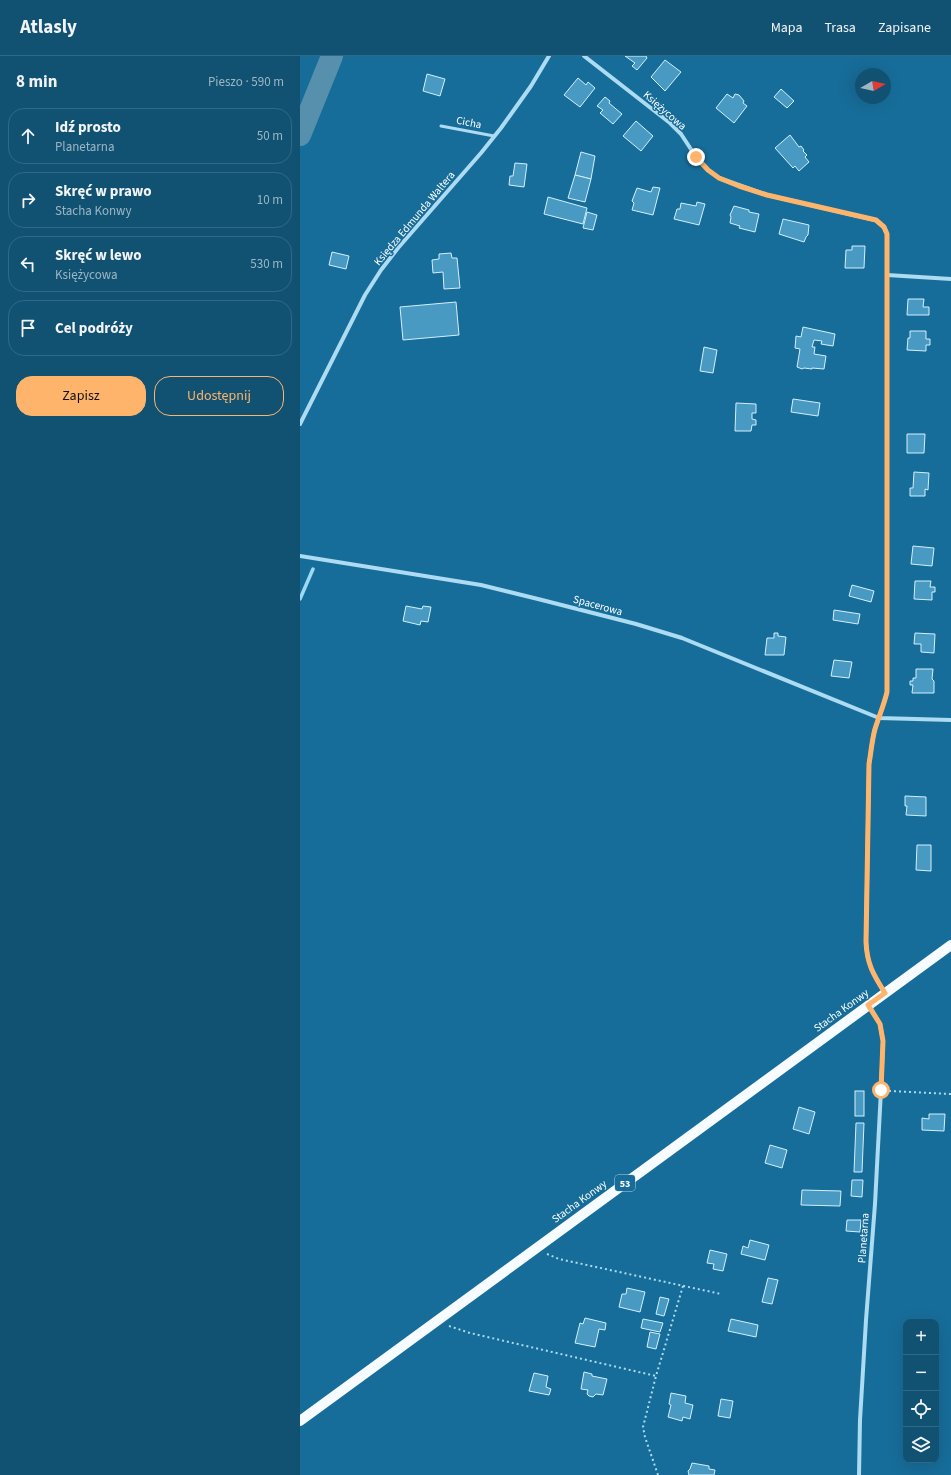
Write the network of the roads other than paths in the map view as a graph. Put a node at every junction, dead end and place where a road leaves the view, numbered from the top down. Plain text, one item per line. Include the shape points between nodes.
1 (549, 56) edge
2 (584, 56) edge
3 (441, 126) dead end
4 (494, 136) junction
5 (887, 275) junction
6 (951, 279) edge
7 (300, 424) edge
8 (300, 556) edge
9 (879, 718) junction
10 (951, 720) edge
11 (951, 945) edge
12 (885, 993) junction
13 (868, 1005) junction
14 (300, 1421) edge
15 (859, 1475) edge

1 - 4 street, Księdza Edmunda Waltera via 531,86
2 - 5 street, Księżycowa via 670,123 681,134 696,157 719,178 767,195 876,220 887,234
3 - 4 lane, Cicha
4 - 7 street, Księdza Edmunda Waltera via 381,270 365,295
5 - 6 street
5 - 9 street, Księżycowa via 887,692
8 - 9 street, Spacerowa via 481,585 636,624 682,638
9 - 10 street
9 - 12 street, Księżycowa via 869,764 866,942 868,961
11 - 12 main road, Stacha Konwy / 53
12 - 13 main road, Stacha Konwy / 53
13 - 14 main road, Stacha Konwy / 53
13 - 15 street, Planetarna via 880,1024 883,1041 860,1420

